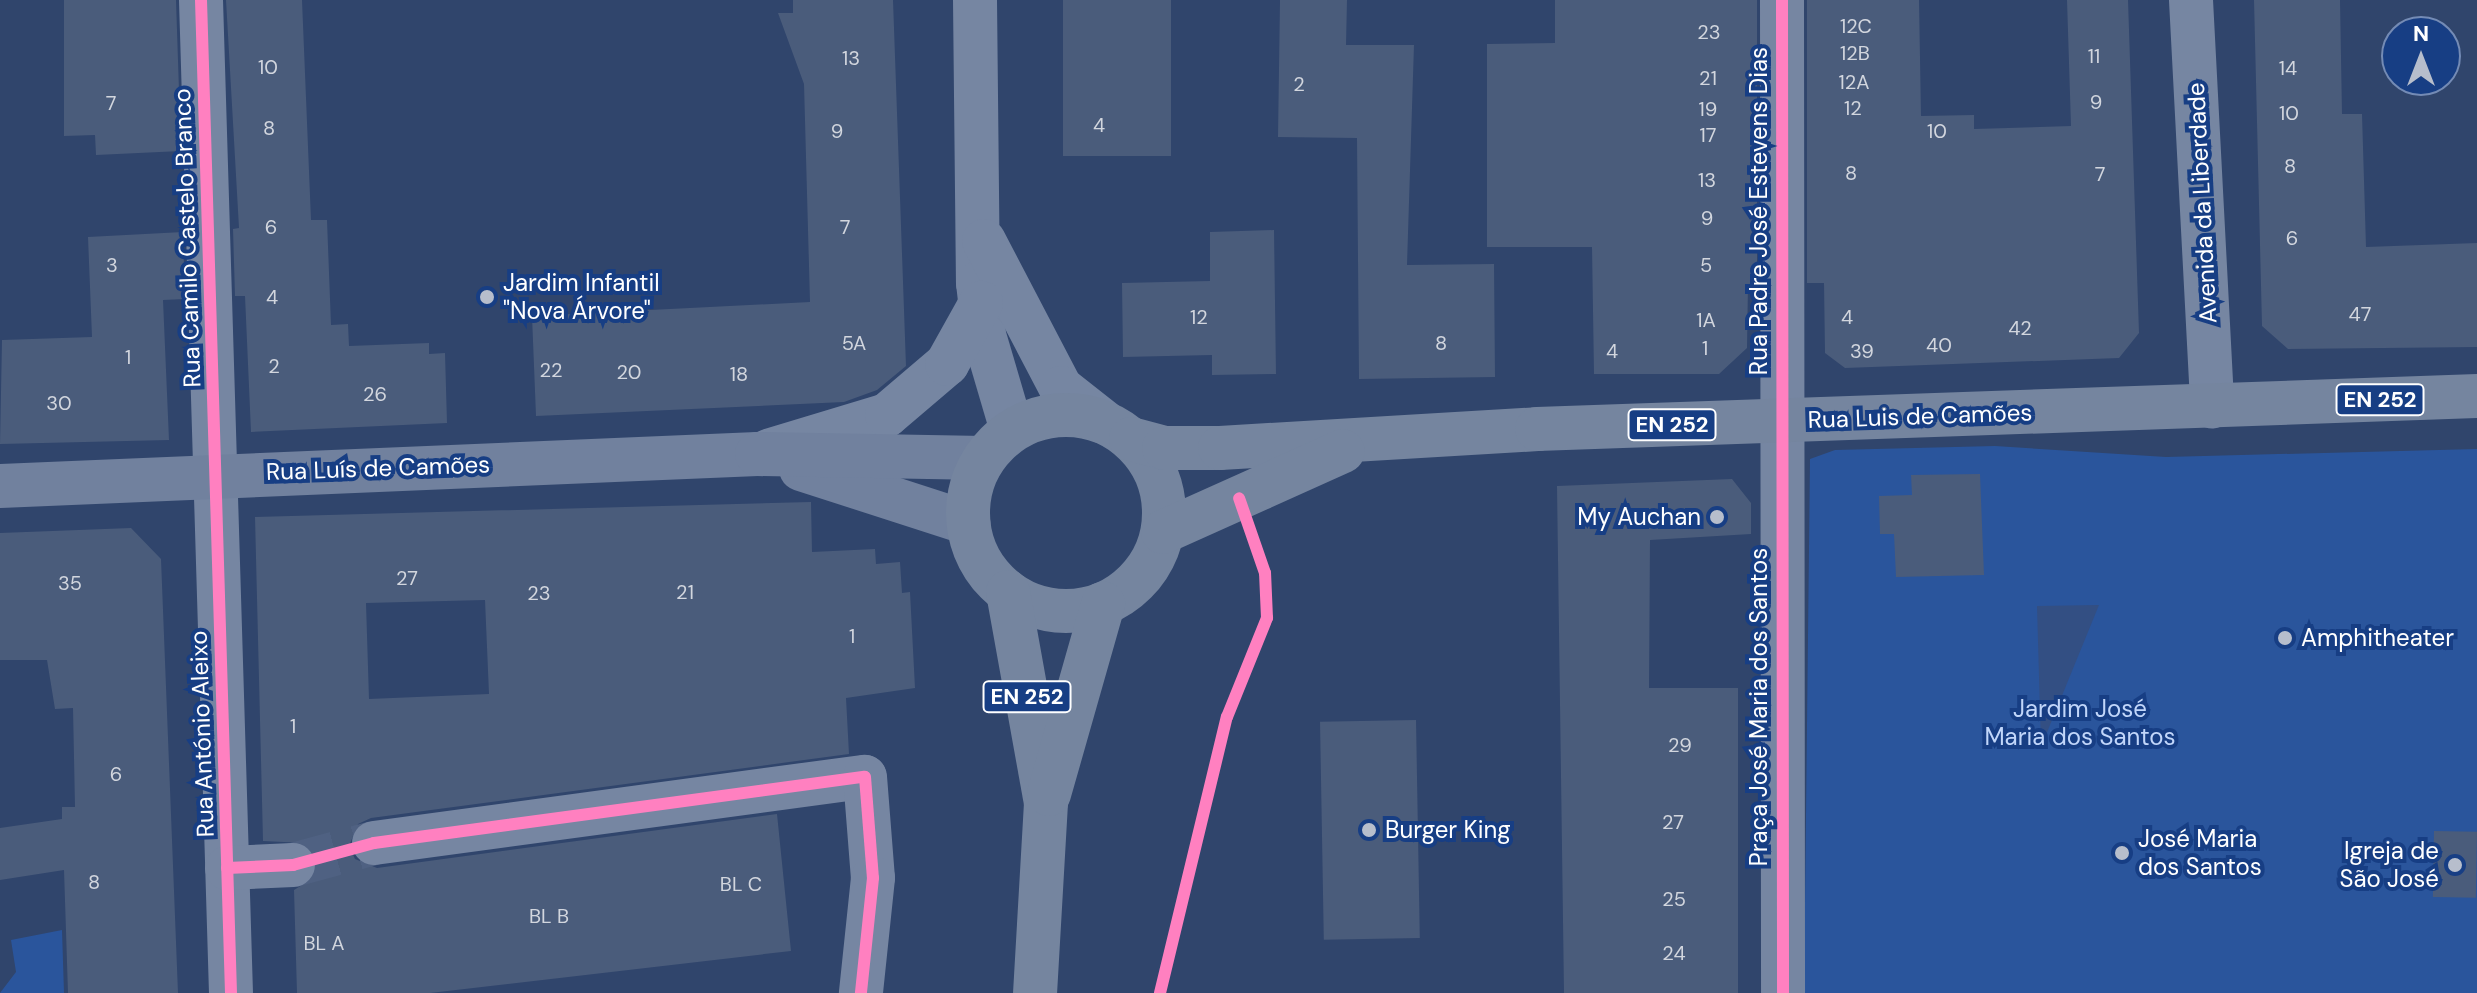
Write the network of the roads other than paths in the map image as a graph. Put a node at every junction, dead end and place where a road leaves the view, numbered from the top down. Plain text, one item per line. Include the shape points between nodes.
1 (201, 0) edge
2 (975, 0) edge
3 (1782, 0) edge
4 (2191, 0) edge
5 (981, 235) junction
6 (981, 303) junction
7 (2477, 396) edge
8 (2212, 406) junction
9 (1779, 422) junction
10 (1117, 430) junction
11 (1363, 442) junction
12 (998, 444) junction
13 (757, 454) junction
14 (217, 475) junction
15 (0, 486) edge
16 (968, 523) junction
17 (1163, 532) junction
18 (1008, 592) junction
19 (1103, 604) junction
20 (1046, 803) junction
21 (374, 843) tunnel mouth
22 (293, 865) tunnel mouth
23 (227, 868) junction
24 (231, 993) edge
25 (861, 993) edge
26 (1035, 993) edge
27 (1783, 993) edge

1 - 14 street, Rua Camilo Castelo Branco
2 - 5 street
3 - 9 street, Rua Padre José Estevens Dias
4 - 8 street, Avenida da Liberdade
5 - 6 street
5 - 10 street via 1061,388
6 - 12 street
6 - 13 street via 947,364 887,415
7 - 8 main road, Rua Luis de Camões / EN 252
8 - 9 main road, Rua Luis de Camões / EN 252
9 - 11 main road, Rua Luis de Camões / EN 252
9 - 27 street, Praça José Maria dos Santos
10 - 11 main road, EN 252 via 1164,448
10 - 12 main road, EN 252 via 1041,417
10 - 17 main road via 1159,481
11 - 17 main road, EN 252
12 - 13 main road, Rua Luís de Camões
12 - 16 main road, EN 252 via 970,489
13 - 14 main road, Rua Luís de Camões
13 - 16 main road
14 - 15 main road, Rua Luís de Camões
14 - 23 street, Rua António Aleixo
16 - 18 main road, EN 252 via 975,550
17 - 19 main road via 1142,576
18 - 19 main road via 1070,611
18 - 20 main road, EN 252
19 - 20 main road, EN 252
20 - 26 main road, EN 252
21 - 25 street via 865,777 873,878
22 - 23 street
23 - 24 street, Rua António Aleixo

